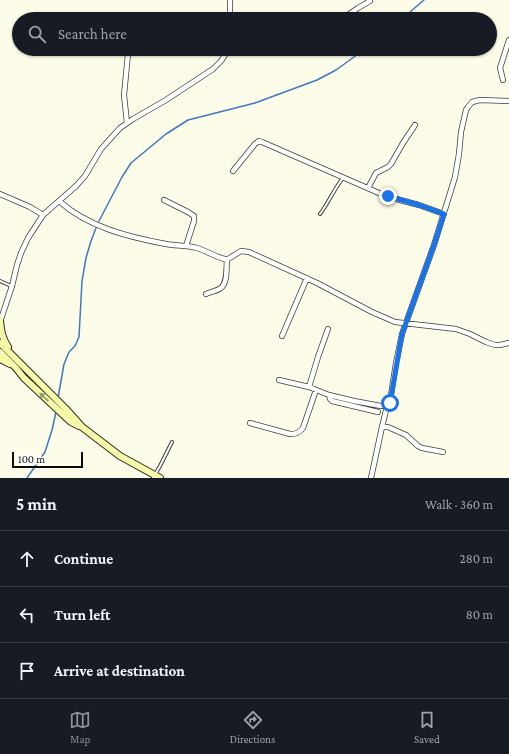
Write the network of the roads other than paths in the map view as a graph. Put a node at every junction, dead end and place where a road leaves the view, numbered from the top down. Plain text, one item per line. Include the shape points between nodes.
1 (230, 0) edge
2 (370, 1) dead end
3 (230, 12) edge
4 (352, 12) edge
5 (509, 40) edge
6 (128, 56) edge
7 (224, 56) edge
8 (502, 80) dead end
9 (509, 101) edge
10 (127, 123) junction
11 (415, 125) dead end
12 (233, 171) dead end
13 (344, 177) junction
14 (368, 188) junction
15 (0, 194) edge
16 (164, 200) dead end
17 (58, 201) junction
18 (320, 214) dead end
19 (444, 214) junction
20 (43, 215) junction
21 (186, 246) junction
22 (227, 259) junction
23 (307, 278) junction
24 (0, 281) edge
25 (12, 286) junction
26 (206, 294) dead end
27 (0, 320) edge
28 (405, 323) junction
29 (328, 329) dead end
30 (282, 336) dead end
31 (0, 342) edge
32 (509, 342) edge
33 (0, 352) edge
34 (11, 353) junction
35 (0, 359) edge
36 (16, 368) junction
37 (279, 380) dead end
38 (309, 387) junction
39 (316, 390) junction
40 (329, 394) junction
41 (387, 406) junction
42 (378, 412) dead end
43 (250, 423) dead end
44 (82, 427) junction
45 (382, 427) junction
46 (172, 442) dead end
47 (443, 452) dead end
48 (155, 477) edge
49 (371, 478) edge

1 - 3 street
2 - 4 street
5 - 8 street via 500,68
6 - 10 street via 124,95
7 - 10 street via 210,72
9 - 19 street via 480,100 472,102 468,107 461,132 455,177
10 - 17 street via 101,149 85,176
11 - 14 street via 391,164 376,173
12 - 13 street via 260,141
13 - 14 street
13 - 18 lane
14 - 19 street
15 - 20 street
16 - 21 street via 194,216
17 - 20 street
17 - 21 street via 78,216 110,230 146,240
19 - 28 street
20 - 25 street via 24,246
21 - 22 street
22 - 23 street via 243,251
22 - 26 street via 224,284 220,289
23 - 28 street via 372,312 395,322
23 - 30 street
24 - 25 lane
25 - 27 street
27 - 34 main road via 1,333
28 - 32 street via 456,329 495,345
28 - 41 street via 390,402
29 - 38 street
31 - 34 main road
33 - 36 main road
34 - 44 main road
35 - 36 main road
44 -> 36 main road via 64,416
37 - 38 street
38 - 39 street
39 - 40 street
39 - 43 street via 300,432 290,434
40 - 41 street
40 - 42 street via 332,401
41 - 45 street
44 - 48 main road via 120,456
45 - 47 street via 406,435 422,448
45 - 49 street
46 - 48 lane

